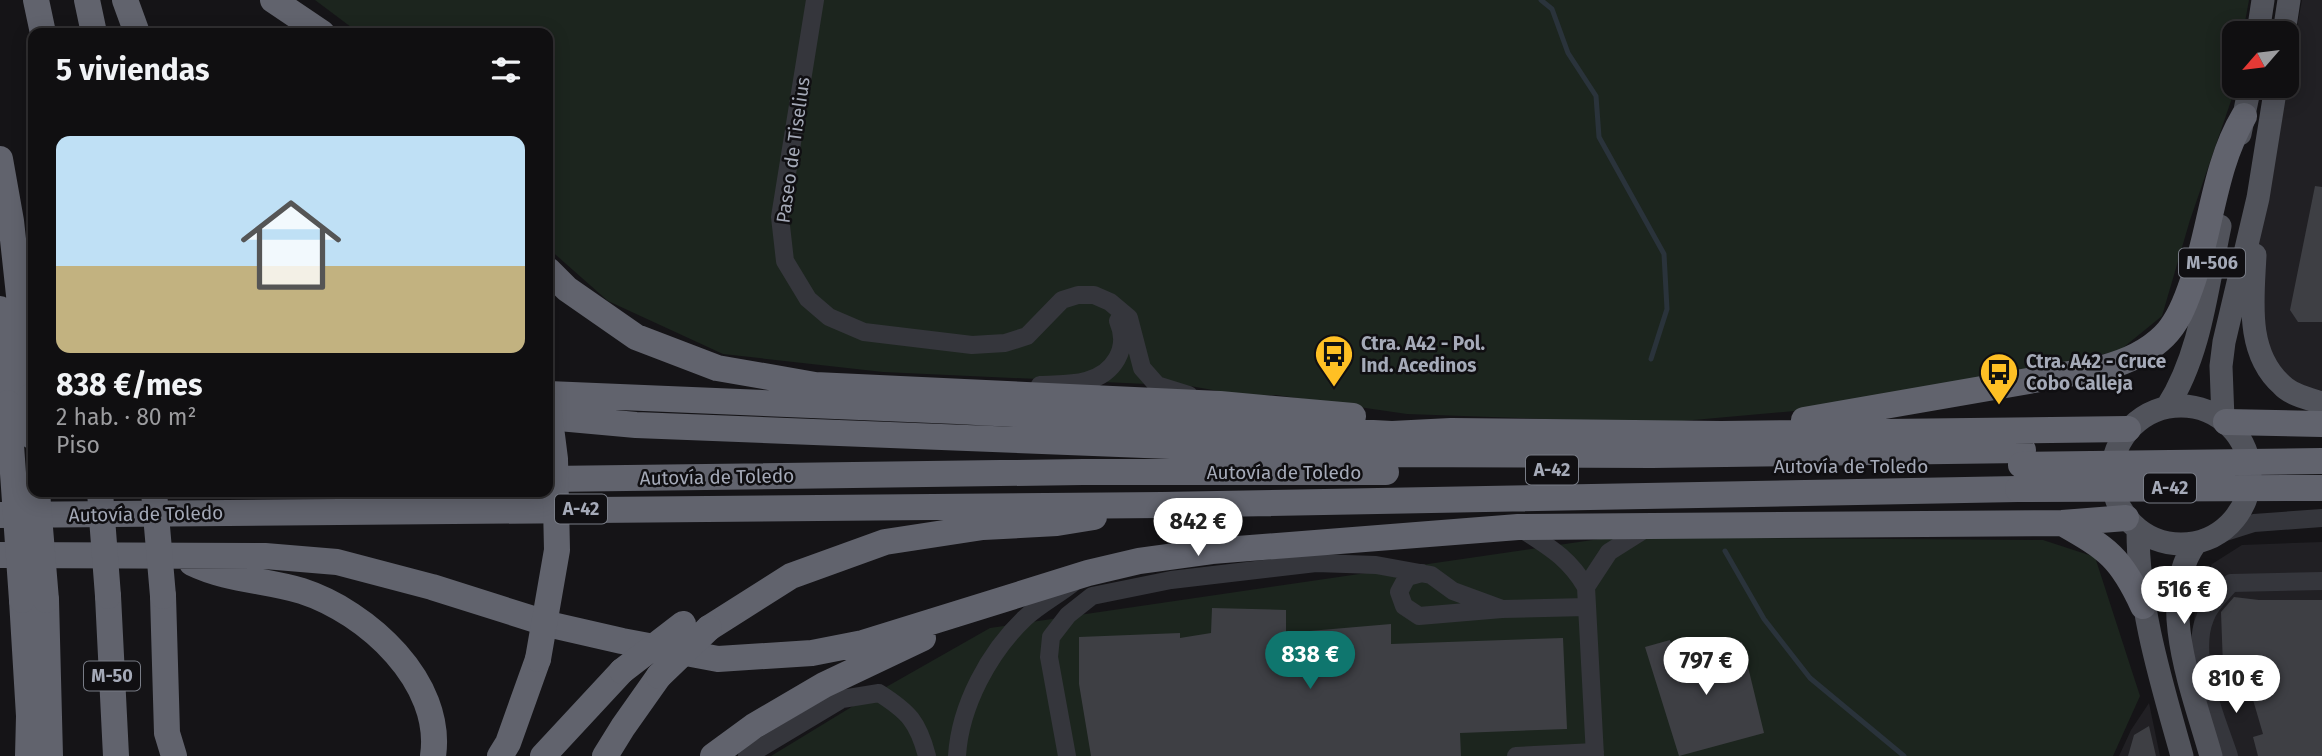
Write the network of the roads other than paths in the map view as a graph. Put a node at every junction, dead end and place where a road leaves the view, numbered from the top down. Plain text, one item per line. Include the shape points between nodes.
1 (36, 0) edge
2 (88, 0) edge
3 (125, 0) edge
4 (273, 0) edge
5 (815, 0) edge
6 (2263, 0) edge
7 (2289, 0) edge
8 (2260, 21) edge
9 (2286, 21) edge
10 (42, 28) edge
11 (93, 28) edge
12 (135, 28) edge
13 (314, 28) edge
14 (2248, 98) edge
15 (2274, 98) edge
16 (2245, 116) junction
17 (0, 159) edge
18 (2258, 198) junction
19 (553, 275) edge
20 (1110, 302) junction
21 (0, 309) edge
22 (954, 393) junction
23 (553, 394) edge
24 (19, 400) junction
25 (2322, 403) edge
26 (1220, 404) junction
27 (2167, 407) junction
28 (553, 417) edge
29 (2225, 421) junction
30 (28, 424) edge
31 (2322, 424) edge
32 (636, 425) junction
33 (553, 429) edge
34 (2128, 429) junction
35 (1451, 431) junction
36 (1721, 433) junction
37 (0, 437) edge
38 (28, 437) edge
39 (553, 443) edge
40 (2322, 448) edge
41 (1375, 454) junction
42 (2322, 461) edge
43 (2021, 468) junction
44 (1083, 472) junction
45 (553, 479) edge
46 (0, 482) edge
47 (28, 482) edge
48 (2322, 488) edge
49 (37, 497) edge
50 (100, 497) edge
51 (154, 497) edge
52 (1162, 505) junction
53 (0, 515) edge
54 (2322, 518) edge
55 (2063, 523) junction
56 (2132, 524) junction
57 (1518, 527) junction
58 (1650, 527) junction
59 (2216, 536) junction
60 (885, 542) junction
61 (2194, 544) junction
62 (0, 555) edge
63 (178, 556) junction
64 (1088, 573) junction
65 (1422, 573) junction
66 (2322, 581) edge
67 (1586, 587) junction
68 (1011, 598) junction
69 (34, 600) junction
70 (2143, 606) junction
71 (1586, 607) junction
72 (1502, 609) junction
73 (2199, 686) junction
74 (1595, 754) edge
75 (27, 756) edge
76 (50, 756) edge
77 (116, 756) edge
78 (174, 756) edge
79 (433, 756) edge
80 (500, 756) edge
81 (543, 756) edge
82 (605, 756) edge
83 (712, 756) edge
84 (747, 756) edge
85 (927, 756) edge
86 (957, 756) edge
87 (1067, 756) edge
88 (1516, 756) edge
89 (2182, 756) edge
90 (2211, 756) edge
91 (2229, 756) edge

1 - 10 highway
2 - 11 highway
3 - 12 highway
4 - 13 highway
5 - 20 street, Paseo de Tiselius via 780,217 785,261 808,299 829,317 864,332 972,345 1027,336 1062,300 1078,295
6 - 8 main road
7 - 9 main road
14 - 16 main road, M-506
15 - 18 main road, M-506
16 - 27 main road, M-506 via 2193,352
16 - 36 highway via 2225,159 2198,267 2181,314 2165,336 2142,354 2103,368
17 - 24 highway via 11,221
18 - 25 main road via 2252,317 2257,344 2283,387
18 - 29 main road, M-506 via 2224,342
19 - 22 highway via 636,337 717,368 815,385
20 - 22 street via 1123,332 1121,356 1105,373 1085,382
20 - 26 street via 1129,318 1142,368 1157,385
21 - 24 highway
22 - 26 highway
23 - 35 highway via 1392,434
24 - 30 highway, bridge
24 - 69 highway, bridge
26 - 35 highway via 1384,419
27 - 29 main road via 2196,407
27 - 34 main road
28 - 32 highway
29 - 31 highway
29 - 59 main road via 2241,439 2249,460 2250,482 2245,503 2233,522
32 - 33 highway
32 - 41 highway
34 - 36 highway
34 - 56 main road via 2116,450 2111,474 2115,497
35 - 36 highway
37 - 38 highway
39 - 80 highway, bridge via 557,550 538,659
40 - 43 highway
41 - 43 highway via 1652,455
41 - 44 highway via 1238,462 1118,462
42 - 43 highway, A-42, bridge
43 - 44 highway, Autovía de Toledo / A-42
43 - 48 highway, A-42, bridge
43 - 52 highway, Autovía de Toledo / A-42 via 1467,500
44 - 45 highway, Autovía de Toledo / A-42
46 - 47 highway
49 - 69 highway, bridge
50 - 77 highway, M-50, bridge
51 - 78 highway, bridge via 167,733
52 - 53 highway, Autovía de Toledo / A-42
52 - 60 highway via 1057,523 983,527
54 - 59 street via 2253,523
55 - 56 highway
55 - 58 highway
55 - 70 highway via 2112,555
56 - 61 main road via 2165,543
56 - 70 main road
57 - 58 highway
57 - 64 highway via 1212,551
57 - 67 street via 1574,567
58 - 67 street via 1609,552
59 - 61 main road
60 - 81 highway, bridge via 744,585 622,671
60 - 82 highway, bridge via 791,576 709,628 659,676
61 - 73 main road via 2176,595 2182,646
62 - 63 highway
63 - 68 highway via 337,562 552,625 718,659 812,653 863,643
63 - 79 highway via 211,572 302,591 340,608 378,634 407,667 427,702 436,741
64 - 68 highway
64 - 86 street via 1026,617 999,646 977,683
65 - 72 street via 1453,591
65 - 72 street via 1407,577 1399,592 1404,606 1419,616
65 - 87 street via 1376,565 1316,563 1171,580 1092,596 1068,615 1051,637 1049,657
66 - 73 street via 2231,583 2205,617
67 - 71 street
68 - 83 highway via 824,685
69 - 75 highway
69 - 76 highway
70 - 89 main road
71 - 72 street
71 - 74 street
73 - 90 main road
73 - 91 street
74 - 88 street
84 - 85 street via 842,699 879,693 903,708 921,733

